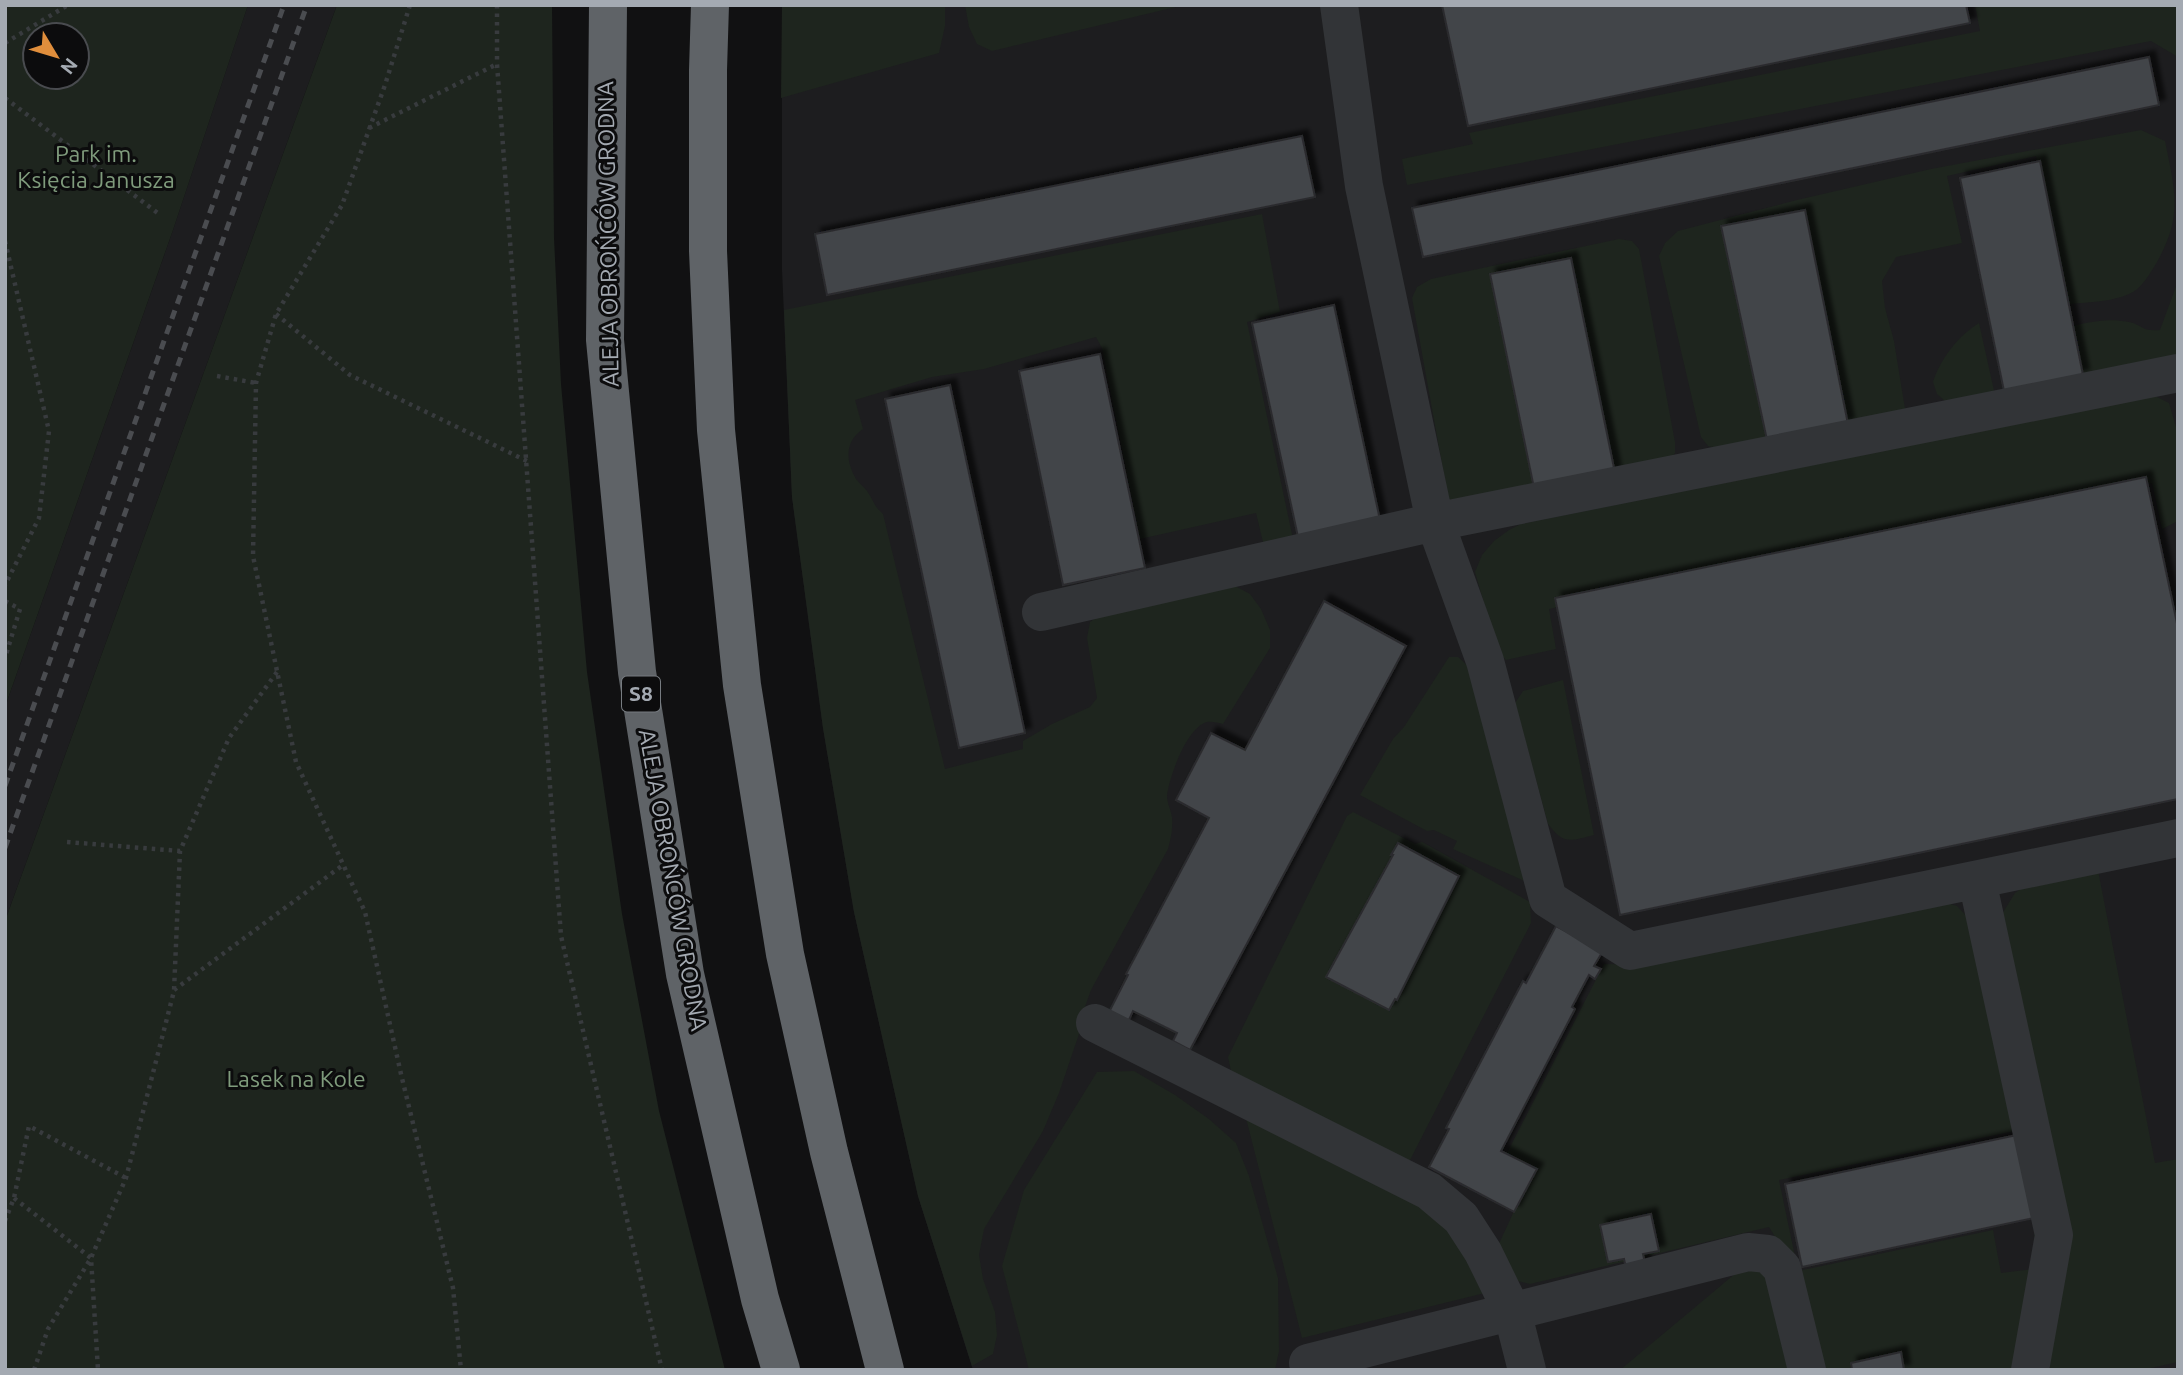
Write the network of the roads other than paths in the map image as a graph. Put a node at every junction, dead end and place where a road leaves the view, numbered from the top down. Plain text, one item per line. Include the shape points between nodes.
1 (608, 5) edge
2 (710, 5) edge
3 (1339, 5) edge
4 (2178, 373) edge
5 (1435, 522) junction
6 (1041, 612) dead end
7 (2178, 838) edge
8 (1977, 880) junction
9 (1095, 1023) dead end
10 (870, 1307) junction
11 (1512, 1311) junction
12 (781, 1370) edge
13 (885, 1370) edge
14 (899, 1370) edge
15 (1310, 1370) edge
16 (1527, 1370) edge
17 (1807, 1370) edge
18 (2030, 1370) edge

1 - 12 highway, ALEJA OBROŃCÓW GRODNA / S8 via 605,340 637,672 685,974
2 - 10 highway via 708,251 716,430 742,685 785,954
3 - 5 lane via 1364,186
4 - 5 lane
5 - 6 lane
5 - 8 lane via 1485,661 1548,899 1630,951
7 - 8 lane
8 - 18 lane via 2054,1235
9 - 11 lane via 1429,1191 1461,1218
10 - 13 highway
10 - 14 highway
11 - 15 lane via 1308,1363
11 - 16 lane
11 - 17 lane via 1748,1252 1768,1254 1782,1268

